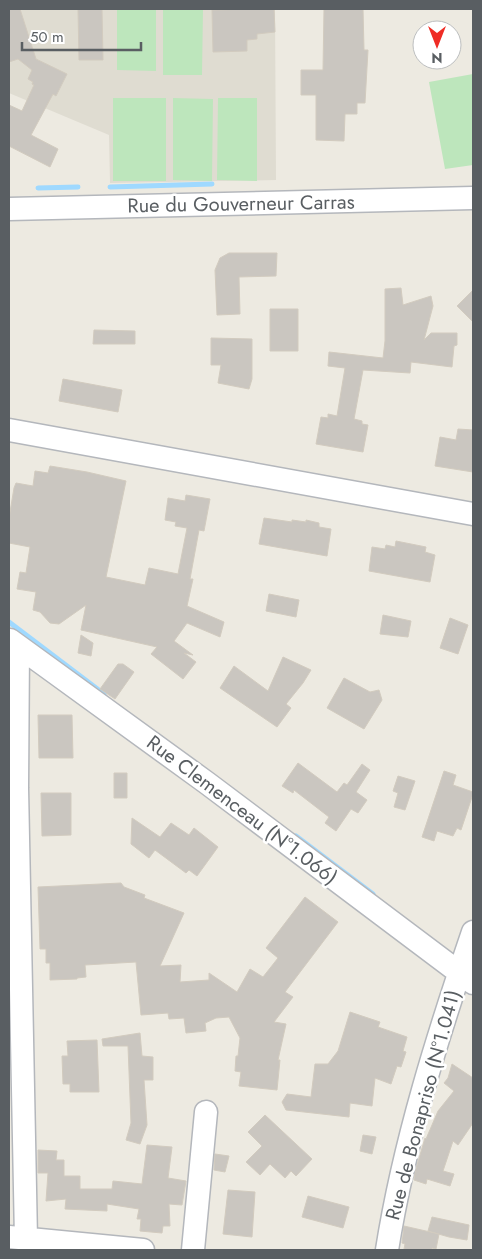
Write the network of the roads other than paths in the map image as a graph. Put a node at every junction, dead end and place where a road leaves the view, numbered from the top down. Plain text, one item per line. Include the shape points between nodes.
1 (473, 198) edge
2 (9, 209) edge
3 (9, 430) edge
4 (473, 514) edge
5 (13, 643) edge
6 (473, 932) edge
7 (466, 978) edge
8 (206, 1112) dead end
9 (17, 1238) edge
10 (143, 1250) edge
11 (194, 1250) edge
12 (387, 1250) edge

1 - 2 street, Rue du Gouverneur Carras
3 - 4 street
5 - 7 street, Rue Clemenceau (N°1.066) via 207,783
5 - 9 street via 18,798
6 - 7 street, Rue de Bonapriso (N°1.041)
7 - 12 street, Rue de Bonapriso (N°1.041) via 426,1081 392,1214
8 - 11 street
9 - 10 street

